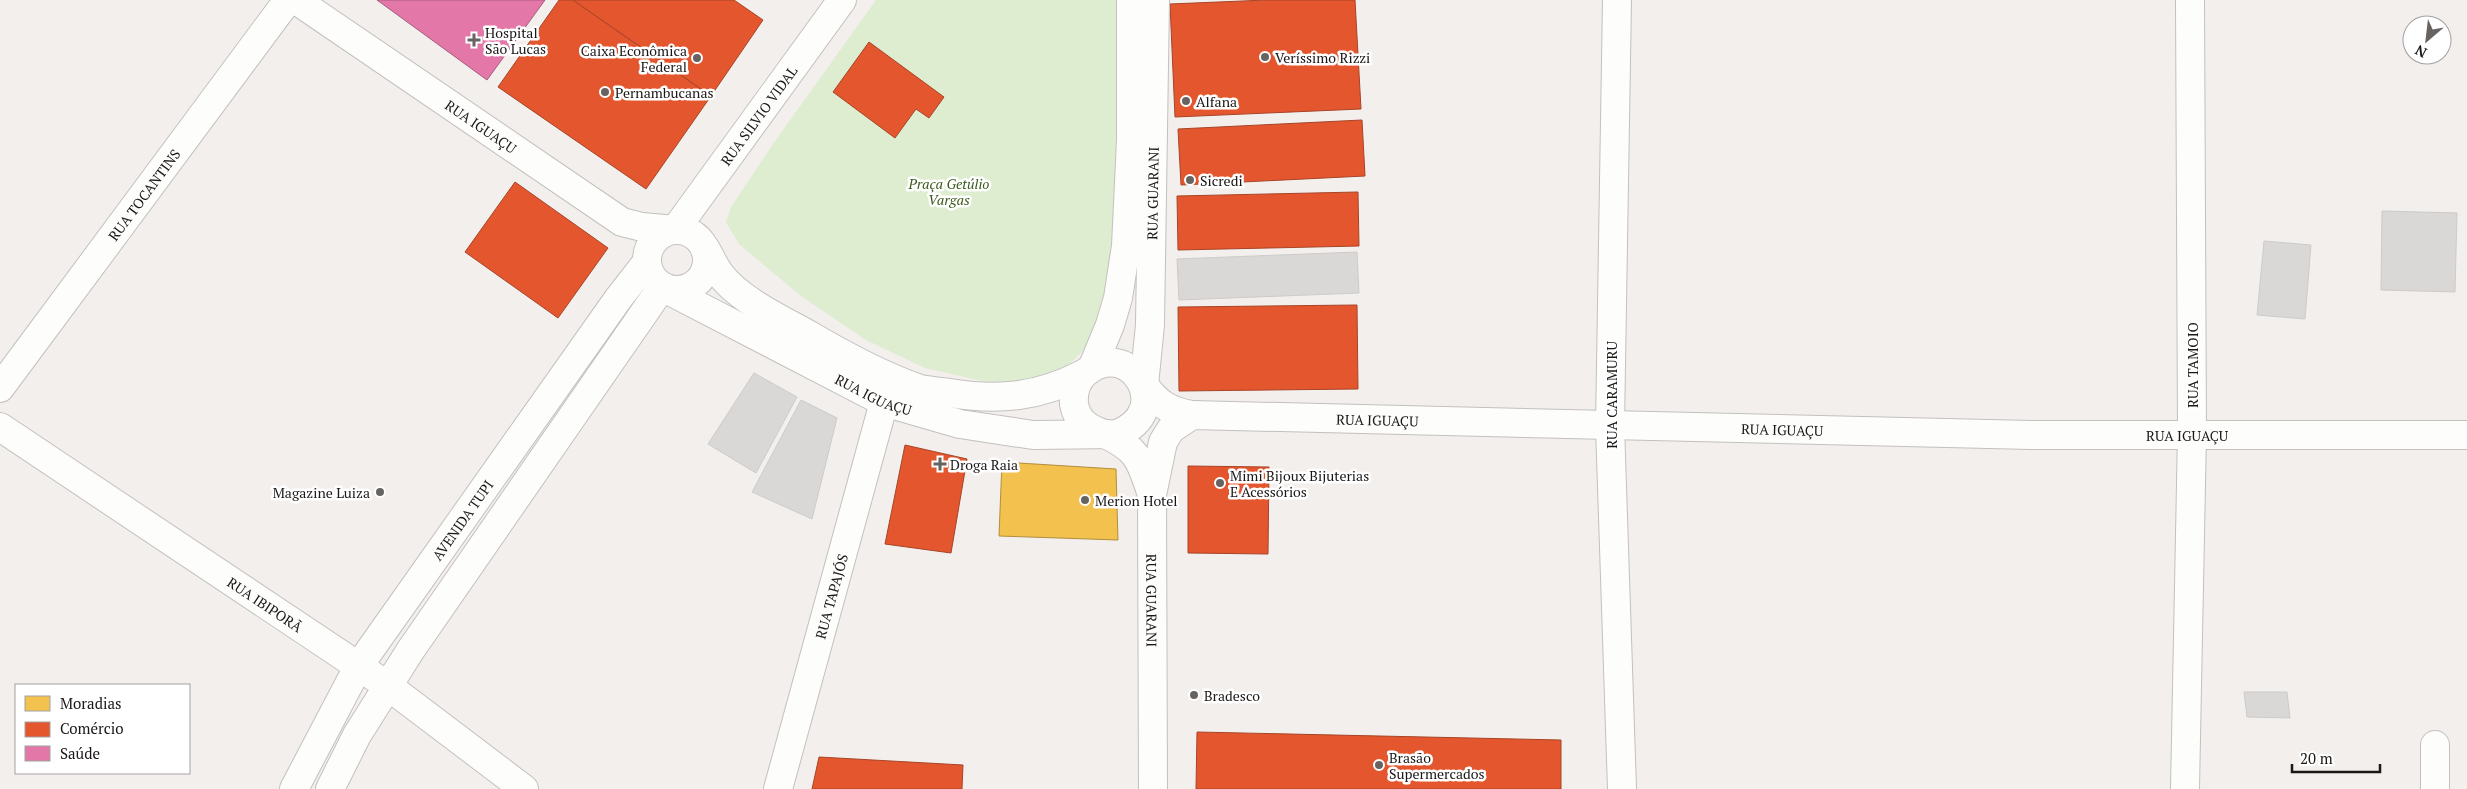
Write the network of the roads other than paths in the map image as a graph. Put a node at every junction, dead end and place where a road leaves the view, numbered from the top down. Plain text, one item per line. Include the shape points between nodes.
1 (288, 0) edge
2 (296, 0) edge
3 (842, 0) edge
4 (1131, 0) edge
5 (1155, 0) edge
6 (1617, 0) edge
7 (2190, 0) edge
8 (675, 230) junction
9 (705, 248) junction
10 (646, 263) junction
11 (662, 287) junction
12 (1088, 370) junction
13 (1144, 386) junction
14 (0, 388) edge
15 (884, 402) junction
16 (1192, 415) junction
17 (1610, 426) junction
18 (0, 427) edge
19 (1104, 434) junction
20 (2192, 434) junction
21 (2467, 435) edge
22 (1152, 495) junction
23 (358, 667) junction
24 (388, 686) junction
25 (2435, 745) dead end
26 (294, 789) edge
27 (330, 789) edge
28 (524, 789) edge
29 (778, 789) edge
30 (1153, 789) edge
31 (1622, 789) edge
32 (2185, 789) edge
33 (2435, 789) edge

1 - 14 street, RUA TOCANTINS
2 - 8 street, RUA IGUAÇU via 622,222
3 - 8 street, RUA SILVIO VIDAL
4 - 12 street, RUA GUARANI via 1131,140 1126,246 1116,306
5 - 13 street, RUA GUARANI via 1150,325
6 - 17 street, RUA CARAMURU
7 - 20 street, RUA TAMOIO
8 - 9 street via 687,231
8 - 10 street via 655,239
9 - 11 street via 706,269 701,279 682,290
9 - 12 street, RUA IGUAÇU via 720,274 732,286 780,319 867,366 921,389 974,397 1023,396 1060,386
10 - 11 street via 651,277
10 - 23 street, AVENIDA TUPI
11 - 15 street, RUA IGUAÇU
11 - 24 street
12 - 13 street via 1105,363 1118,363 1137,374
12 - 19 street via 1076,384 1075,409 1085,425
13 - 16 street, RUA IGUAÇU via 1157,402
13 - 19 street via 1144,410 1138,421 1129,430
15 - 19 street, RUA IGUAÇU via 960,424 1033,435
15 - 29 street, RUA TAPAJÓS
16 - 17 street, RUA IGUAÇU
16 - 22 street via 1171,429 1163,442
17 - 20 street, RUA IGUAÇU via 2031,435
17 - 31 street, RUA CARAMURU
18 - 23 street, RUA IBIPORÃ
19 - 22 street, RUA GUARANI via 1126,444 1137,457
20 - 21 street, RUA IGUAÇU
20 - 32 street, RUA TAMOIO
22 - 30 street, RUA GUARANI
23 - 24 street, RUA IBIPORÃ
23 - 26 street, AVENIDA TUPI
24 - 27 street via 357,735
24 - 28 street, RUA IBIPORÃ
25 - 33 street

